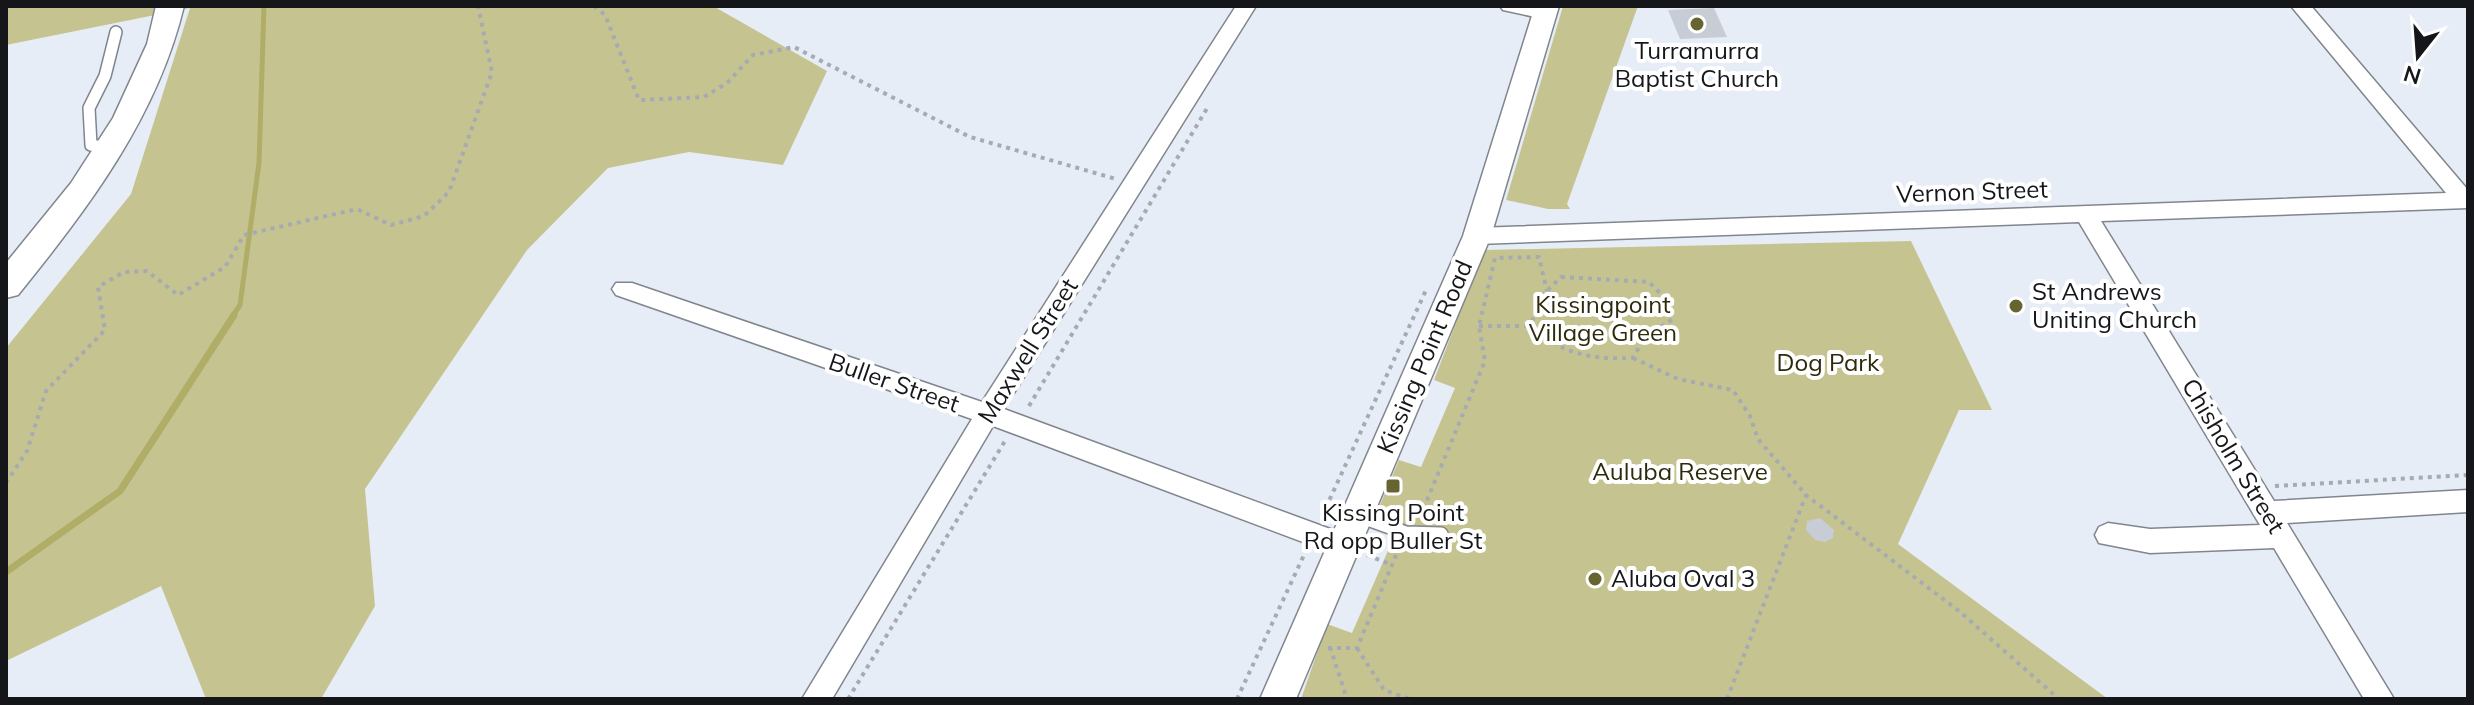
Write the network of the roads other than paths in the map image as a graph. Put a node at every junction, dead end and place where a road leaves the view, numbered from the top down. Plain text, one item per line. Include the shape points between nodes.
1 (170, 6) edge
2 (1246, 6) edge
3 (1510, 6) edge
4 (2301, 6) edge
5 (1546, 10) edge
6 (116, 32) dead end
7 (108, 148) junction
8 (2466, 200) edge
9 (2085, 214) junction
10 (1477, 236) junction
11 (6, 286) edge
12 (624, 289) dead end
13 (987, 415) junction
14 (2468, 501) edge
15 (2273, 512) junction
16 (1441, 534) dead end
17 (2108, 535) dead end
18 (1352, 537) junction
19 (816, 699) edge
20 (1278, 699) edge
21 (2380, 699) edge

1 - 7 main road via 145,84
2 - 13 street, Maxwell Street
3 - 5 street
4 - 8 street
5 - 10 street, Kissing Point Road
6 - 7 lane via 105,76 89,108 91,145
7 - 11 main road
8 - 9 street, Vernon Street
9 - 10 street, Vernon Street
9 - 15 street, Chisholm Street
10 - 18 street, Kissing Point Road
12 - 13 street, Buller Street
13 - 18 street, Buller Street
13 - 19 street, Maxwell Street
14 - 15 street
15 - 17 street via 2150,541
15 - 21 street, Chisholm Street
16 - 18 lane
18 - 20 street, Kissing Point Road

